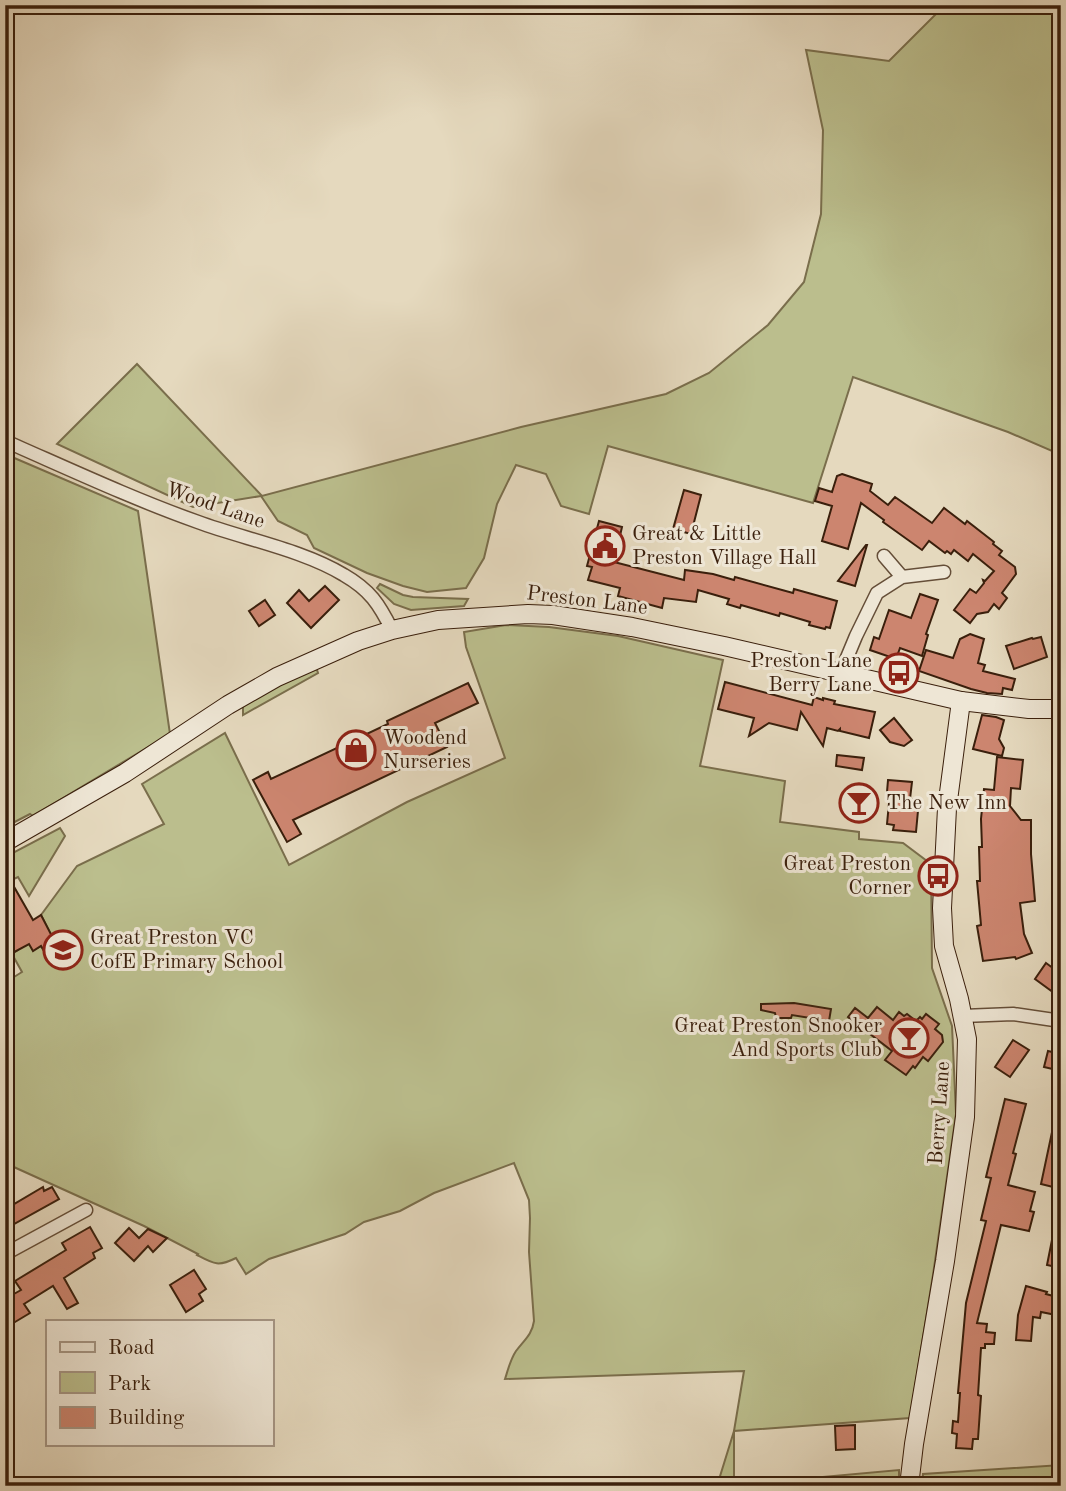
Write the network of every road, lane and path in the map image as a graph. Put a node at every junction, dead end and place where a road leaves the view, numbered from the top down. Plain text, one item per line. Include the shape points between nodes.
1 (5, 441) edge
2 (884, 556) dead end
3 (944, 572) dead end
4 (902, 577) junction
5 (392, 630) junction
6 (841, 672) junction
7 (961, 701) junction
8 (1061, 709) edge
9 (5, 842) edge
10 (963, 1016) junction
11 (1061, 1021) edge
12 (86, 1210) dead end
13 (5, 1254) edge
14 (909, 1486) edge

1 - 5 street, Wood Lane via 169,511 324,564 368,592
2 - 4 street
3 - 4 street
4 - 6 street via 877,593
5 - 6 street, Preston Lane via 438,620 553,615 653,631
5 - 9 street, Preston Lane via 277,677
6 - 7 street, Preston Lane
7 - 8 street, Preston Lane
7 - 10 street, Berry Lane via 947,808 942,908 944,946
10 - 11 street via 1013,1014
10 - 14 street, Berry Lane via 967,1070 961,1154
12 - 13 street

